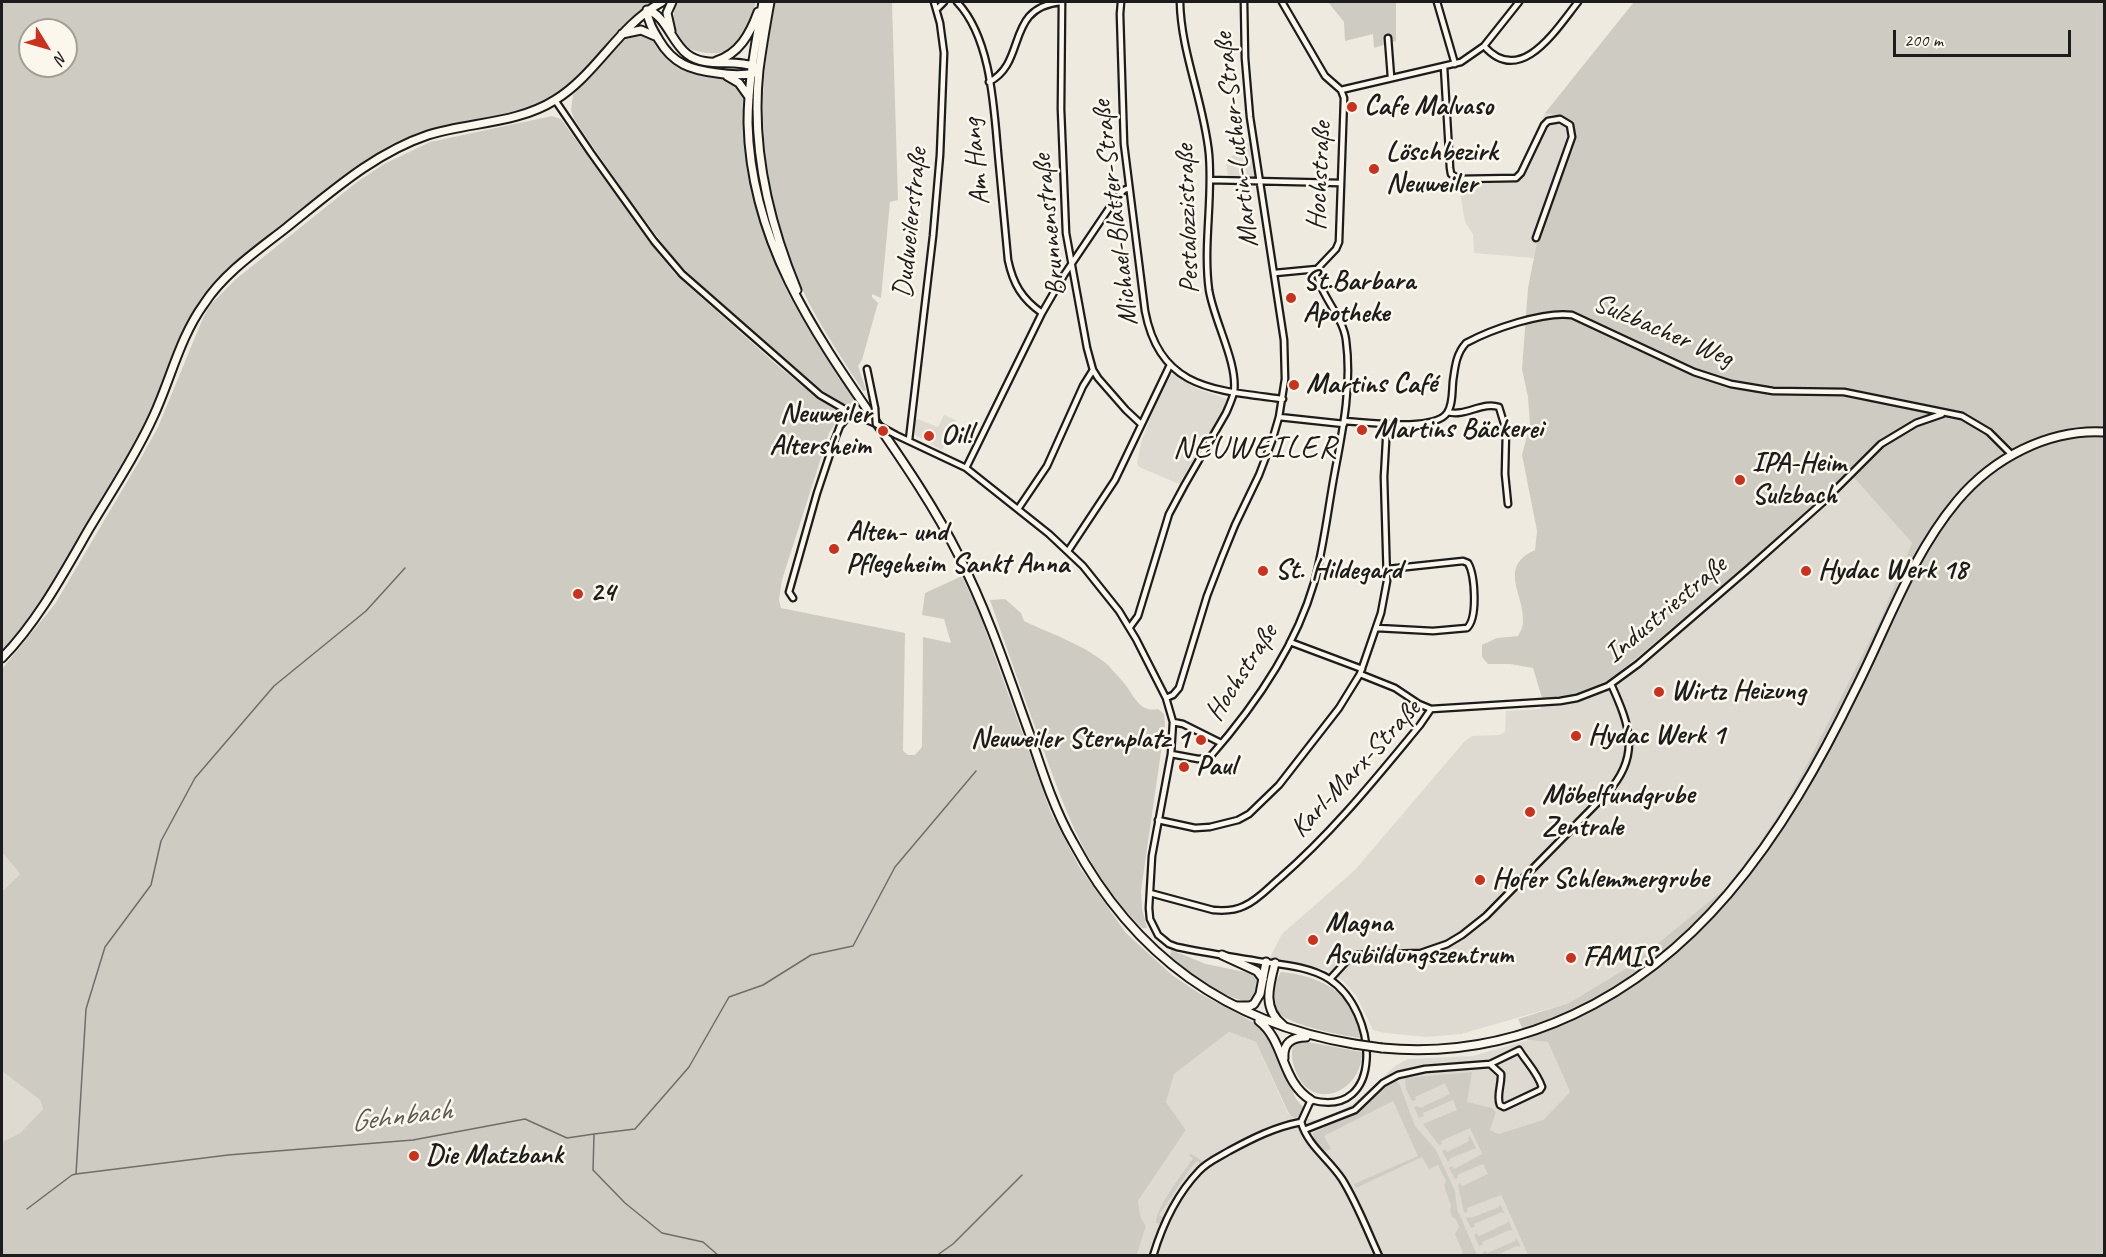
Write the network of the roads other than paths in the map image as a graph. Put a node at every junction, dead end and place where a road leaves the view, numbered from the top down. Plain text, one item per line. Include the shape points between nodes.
1 (662, 2) edge
2 (672, 2) edge
3 (762, 2) edge
4 (770, 2) edge
5 (934, 2) edge
6 (944, 2) edge
7 (957, 2) edge
8 (1062, 2) edge
9 (1121, 2) edge
10 (1180, 2) edge
11 (1244, 2) edge
12 (1282, 2) edge
13 (1437, 2) edge
14 (1519, 2) edge
15 (1578, 2) edge
16 (937, 9) junction
17 (646, 10) junction
18 (621, 34) junction
19 (672, 36) junction
20 (657, 37) junction
21 (1388, 38) dead end
22 (1484, 46) junction
23 (713, 62) junction
24 (1455, 64) junction
25 (1444, 67) junction
26 (754, 70) junction
27 (725, 74) junction
28 (1391, 77) junction
29 (989, 82) junction
30 (1341, 90) junction
31 (750, 99) junction
32 (555, 100) junction
33 (1210, 180) junction
34 (1260, 182) junction
35 (1340, 183) junction
36 (1129, 188) junction
37 (1536, 238) dead end
38 (1072, 262) junction
39 (1317, 269) junction
40 (1275, 273) junction
41 (1042, 313) junction
42 (810, 322) junction
43 (1170, 365) junction
44 (867, 369) dead end
45 (1093, 370) junction
46 (1233, 392) junction
47 (1282, 399) junction
48 (1448, 412) junction
49 (851, 413) junction
50 (1944, 413) junction
51 (1279, 417) junction
52 (1344, 422) junction
53 (1387, 423) junction
54 (876, 424) junction
55 (1141, 424) junction
56 (2104, 432) edge
57 (909, 440) junction
58 (2012, 455) junction
59 (966, 468) junction
60 (1508, 504) dead end
61 (1018, 509) junction
62 (1068, 551) junction
63 (1388, 569) junction
64 (793, 598) dead end
65 (1130, 627) junction
66 (1377, 628) junction
67 (1290, 642) junction
68 (2, 658) edge
69 (1361, 672) junction
70 (1611, 684) junction
71 (1166, 698) junction
72 (1431, 709) junction
73 (1173, 722) junction
74 (1221, 743) junction
75 (1171, 754) junction
76 (1158, 820) junction
77 (1150, 893) junction
78 (1222, 955) junction
79 (1266, 962) junction
80 (1275, 963) junction
81 (1263, 979) junction
82 (1330, 979) junction
83 (1229, 1004) junction
84 (1252, 1015) junction
85 (1290, 1030) junction
86 (1315, 1036) junction
87 (1490, 1064) junction
88 (1285, 1065) junction
89 (1311, 1100) junction
90 (1301, 1122) junction
91 (1304, 1130) junction
92 (1153, 1256) edge
93 (1379, 1256) edge

1 - 17 main road
2 - 19 main road via 667,13
3 - 23 main road via 740,46
3 - 26 main road
4 - 26 main road
5 - 16 street, Dudweilerstraße
6 - 16 street
7 - 29 street, Am Hang via 974,25
8 - 29 street via 1042,5 1034,11 1020,32 1004,72
8 - 38 street, Brunnenstraße via 1062,160 1066,233
9 - 36 street, Michael-Blatter-Straße via 1122,121
10 - 33 street, Pestalozzistraße via 1183,35 1204,118
11 - 34 street, Martin-Luther-Straße via 1247,84
12 - 30 street, Hochstraße via 1325,76
13 - 24 street
14 - 22 street
15 - 22 street via 1549,39 1527,56 1503,60
16 - 57 street, Dudweilerstraße via 944,53 940,155
17 - 18 main road
17 - 19 main road via 657,14
17 - 20 main road
18 - 20 main road via 641,30
18 - 32 main road via 578,82
19 - 23 main road via 691,57
20 - 27 main road via 667,53 681,64 697,71
21 - 28 street
22 - 24 street
23 - 26 main road
24 - 25 street
25 - 28 street
25 - 37 street via 1450,168 1451,174 1459,179 1516,178 1548,121 1560,119 1570,126 1572,137
26 - 27 main road
26 - 31 main road
26 - 42 main road via 766,193 778,240
27 - 31 main road via 739,83
28 - 30 street
29 - 41 street, Am Hang via 1011,274 1022,296
30 - 35 street, Hochstraße via 1344,98
31 - 42 main road via 750,146 763,214 778,262
32 - 49 street via 654,241 682,274 820,395
32 - 68 main road via 530,112 430,135 384,155 278,234 213,291 192,322 135,452 47,600
33 - 34 street
33 - 46 street, Pestalozzistraße via 1209,289 1233,372
34 - 35 street
34 - 40 street, Martin-Luther-Straße
35 - 39 street, Hochstraße via 1339,242
36 - 38 street via 1116,198
36 - 43 street, Michael-Blatter-Straße via 1147,324 1157,350
38 - 41 street
38 - 45 street, Brunnenstraße
39 - 40 street, Martin-Luther-Straße
39 - 52 street, Hochstraße via 1346,340
40 - 47 street, Martin-Luther-Straße via 1284,340
41 - 59 street
42 - 83 main road via 918,484 958,554 991,628 1071,840 1091,873 1150,946 1187,977
43 - 46 street, Michael-Blatter-Straße via 1190,380
43 - 55 street
44 - 54 street, bridge
45 - 55 street, Brunnenstraße
45 - 61 street via 1047,466
46 - 47 street, Michael-Blatter-Straße
46 - 65 street, Pestalozzistraße via 1226,413 1169,514 1138,616
47 - 51 street, Martin-Luther-Straße
48 - 50 street, Sulzbacher Weg via 1457,357 1466,343 1519,323 1566,314 1694,372 1731,384 1773,391 1844,392
48 - 53 street via 1431,424
48 - 60 street via 1499,407 1506,430
49 - 54 street, bridge
49 - 64 street via 840,426 817,493 789,592
50 - 58 street, Sulzbacher Weg via 1980,425
50 - 70 street, Industriestraße via 1916,423 1881,444 1781,539
51 - 52 street
51 - 71 street, Martin-Luther-Straße via 1267,457 1234,525 1207,596 1179,688
52 - 53 street
52 - 67 street, Hochstraße via 1313,584
53 - 63 street via 1384,477
54 - 57 street, bridge
55 - 62 street via 1107,493
56 - 58 main road via 2063,435
57 - 59 street
58 - 86 main road, bridge via 1971,485 1937,527 1798,796 1752,864 1702,922 1647,970 1614,993 1556,1023 1500,1040 1450,1049 1408,1050
59 - 61 street
61 - 62 street
62 - 65 street
63 - 66 street
63 - 66 street via 1468,563 1472,621 1467,628 1433,631
65 - 71 street
66 - 69 street
67 - 69 street
67 - 74 street, Hochstraße via 1269,680
69 - 72 street
69 - 76 street via 1339,708 1279,785 1249,814 1210,827 1194,828
70 - 72 street, Karl-Marx-Straße via 1594,693 1560,701
70 - 82 street, Industriestraße via 1626,722 1629,750 1623,774 1607,793 1486,916 1462,935 1421,953 1352,955
71 - 73 street
72 - 77 street, Karl-Marx-Straße via 1328,833 1252,902 1223,911
73 - 74 street, Hochstraße
73 - 75 street
74 - 75 street via 1206,759
75 - 76 street
76 - 77 street
77 - 78 street via 1150,919 1164,940 1177,947
78 - 79 street
78 - 81 main road via 1257,970
79 - 80 street
79 - 81 main road
80 - 82 street
80 - 85 main road via 1269,1006 1275,1018
81 - 83 main road via 1254,1004
82 - 89 street via 1346,995 1362,1022 1366,1068 1357,1087 1341,1100
83 - 84 main road
84 - 85 main road
84 - 88 main road via 1270,1031
85 - 86 main road
86 - 88 main road via 1287,1043
87 - 87 street via 1519,1050 1542,1087 1504,1107 1498,1101 1501,1074
87 - 91 street via 1398,1075 1383,1083 1355,1110
88 - 89 main road via 1296,1088
89 - 90 street
90 - 91 street
90 - 92 street via 1259,1135 1209,1162 1167,1219
91 - 93 street via 1352,1195

